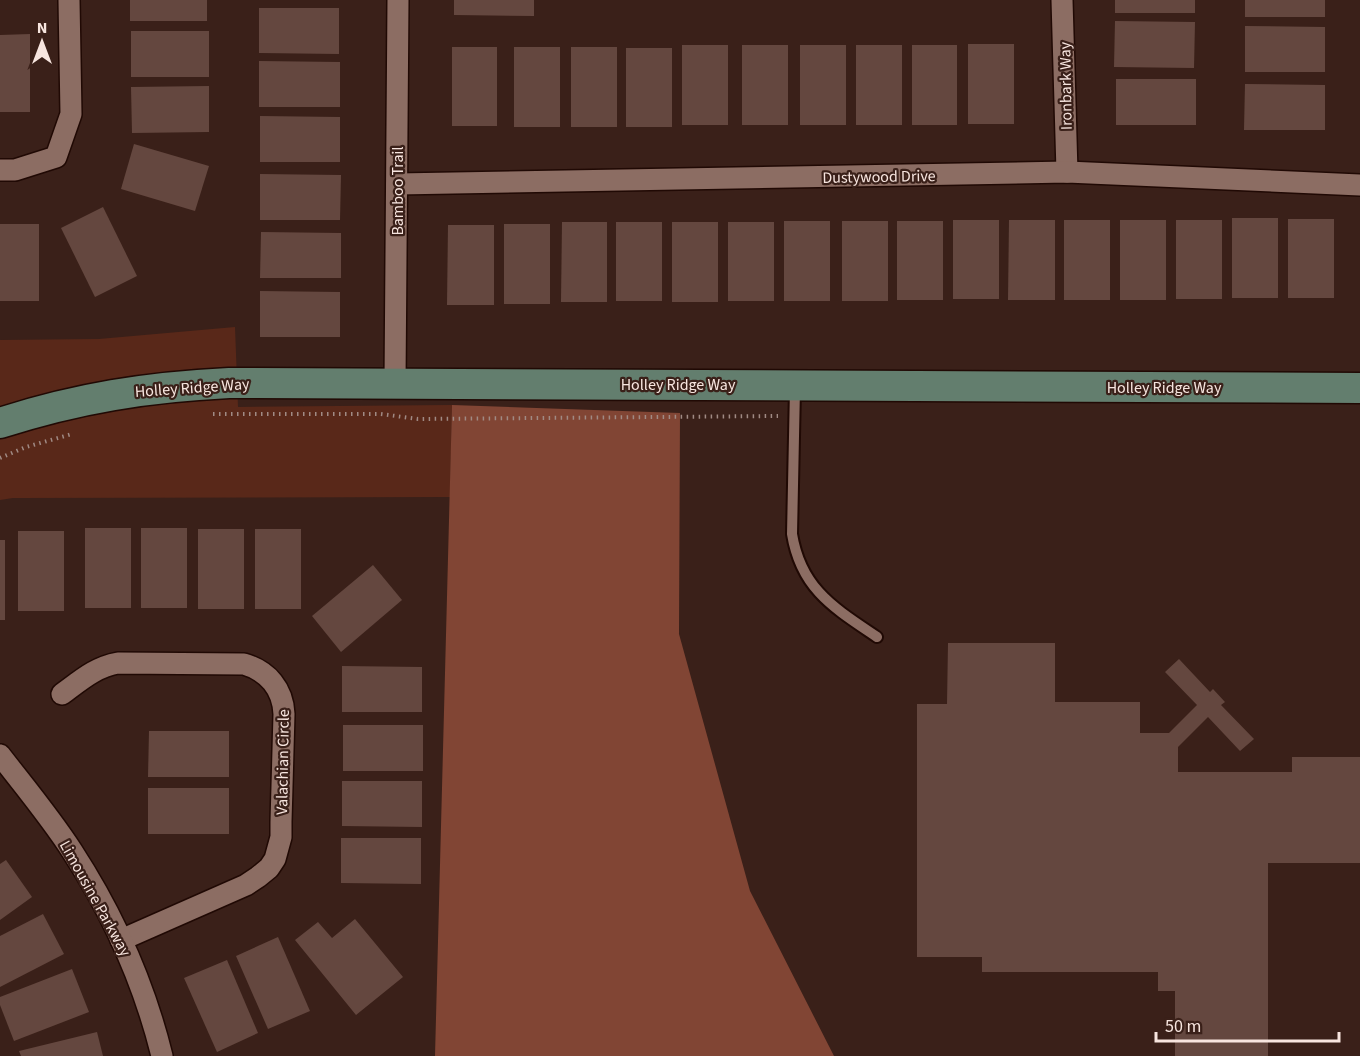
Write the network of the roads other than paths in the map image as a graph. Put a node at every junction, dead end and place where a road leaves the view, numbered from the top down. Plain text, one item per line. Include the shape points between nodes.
1 (69, 0) edge
2 (398, 0) edge
3 (1062, 0) edge
4 (0, 170) edge
5 (1067, 172) junction
6 (398, 184) junction
7 (1360, 185) edge
8 (395, 382) junction
9 (795, 385) junction
10 (1360, 388) edge
11 (0, 423) edge
12 (877, 637) dead end
13 (62, 694) dead end
14 (0, 755) edge
15 (122, 940) junction
16 (162, 1056) edge

1 - 4 street via 71,114 56,157 15,170
2 - 6 street, Bamboo Trail
3 - 5 street, Ironbark Way
5 - 6 street, Dustywood Drive
5 - 7 street, Dustywood Drive
6 - 8 street, Bamboo Trail
8 - 9 street, Holley Ridge Way
8 - 11 street, Holley Ridge Way via 174,386 84,399
9 - 10 street, Holley Ridge Way
9 - 12 lane via 795,552 804,575 832,606
13 - 15 street, Valachian Circle via 88,675 118,663 244,664 270,679 282,697 281,830 275,859 246,885
14 - 15 street, Limousine Parkway via 71,849
15 - 16 street, Limousine Parkway

